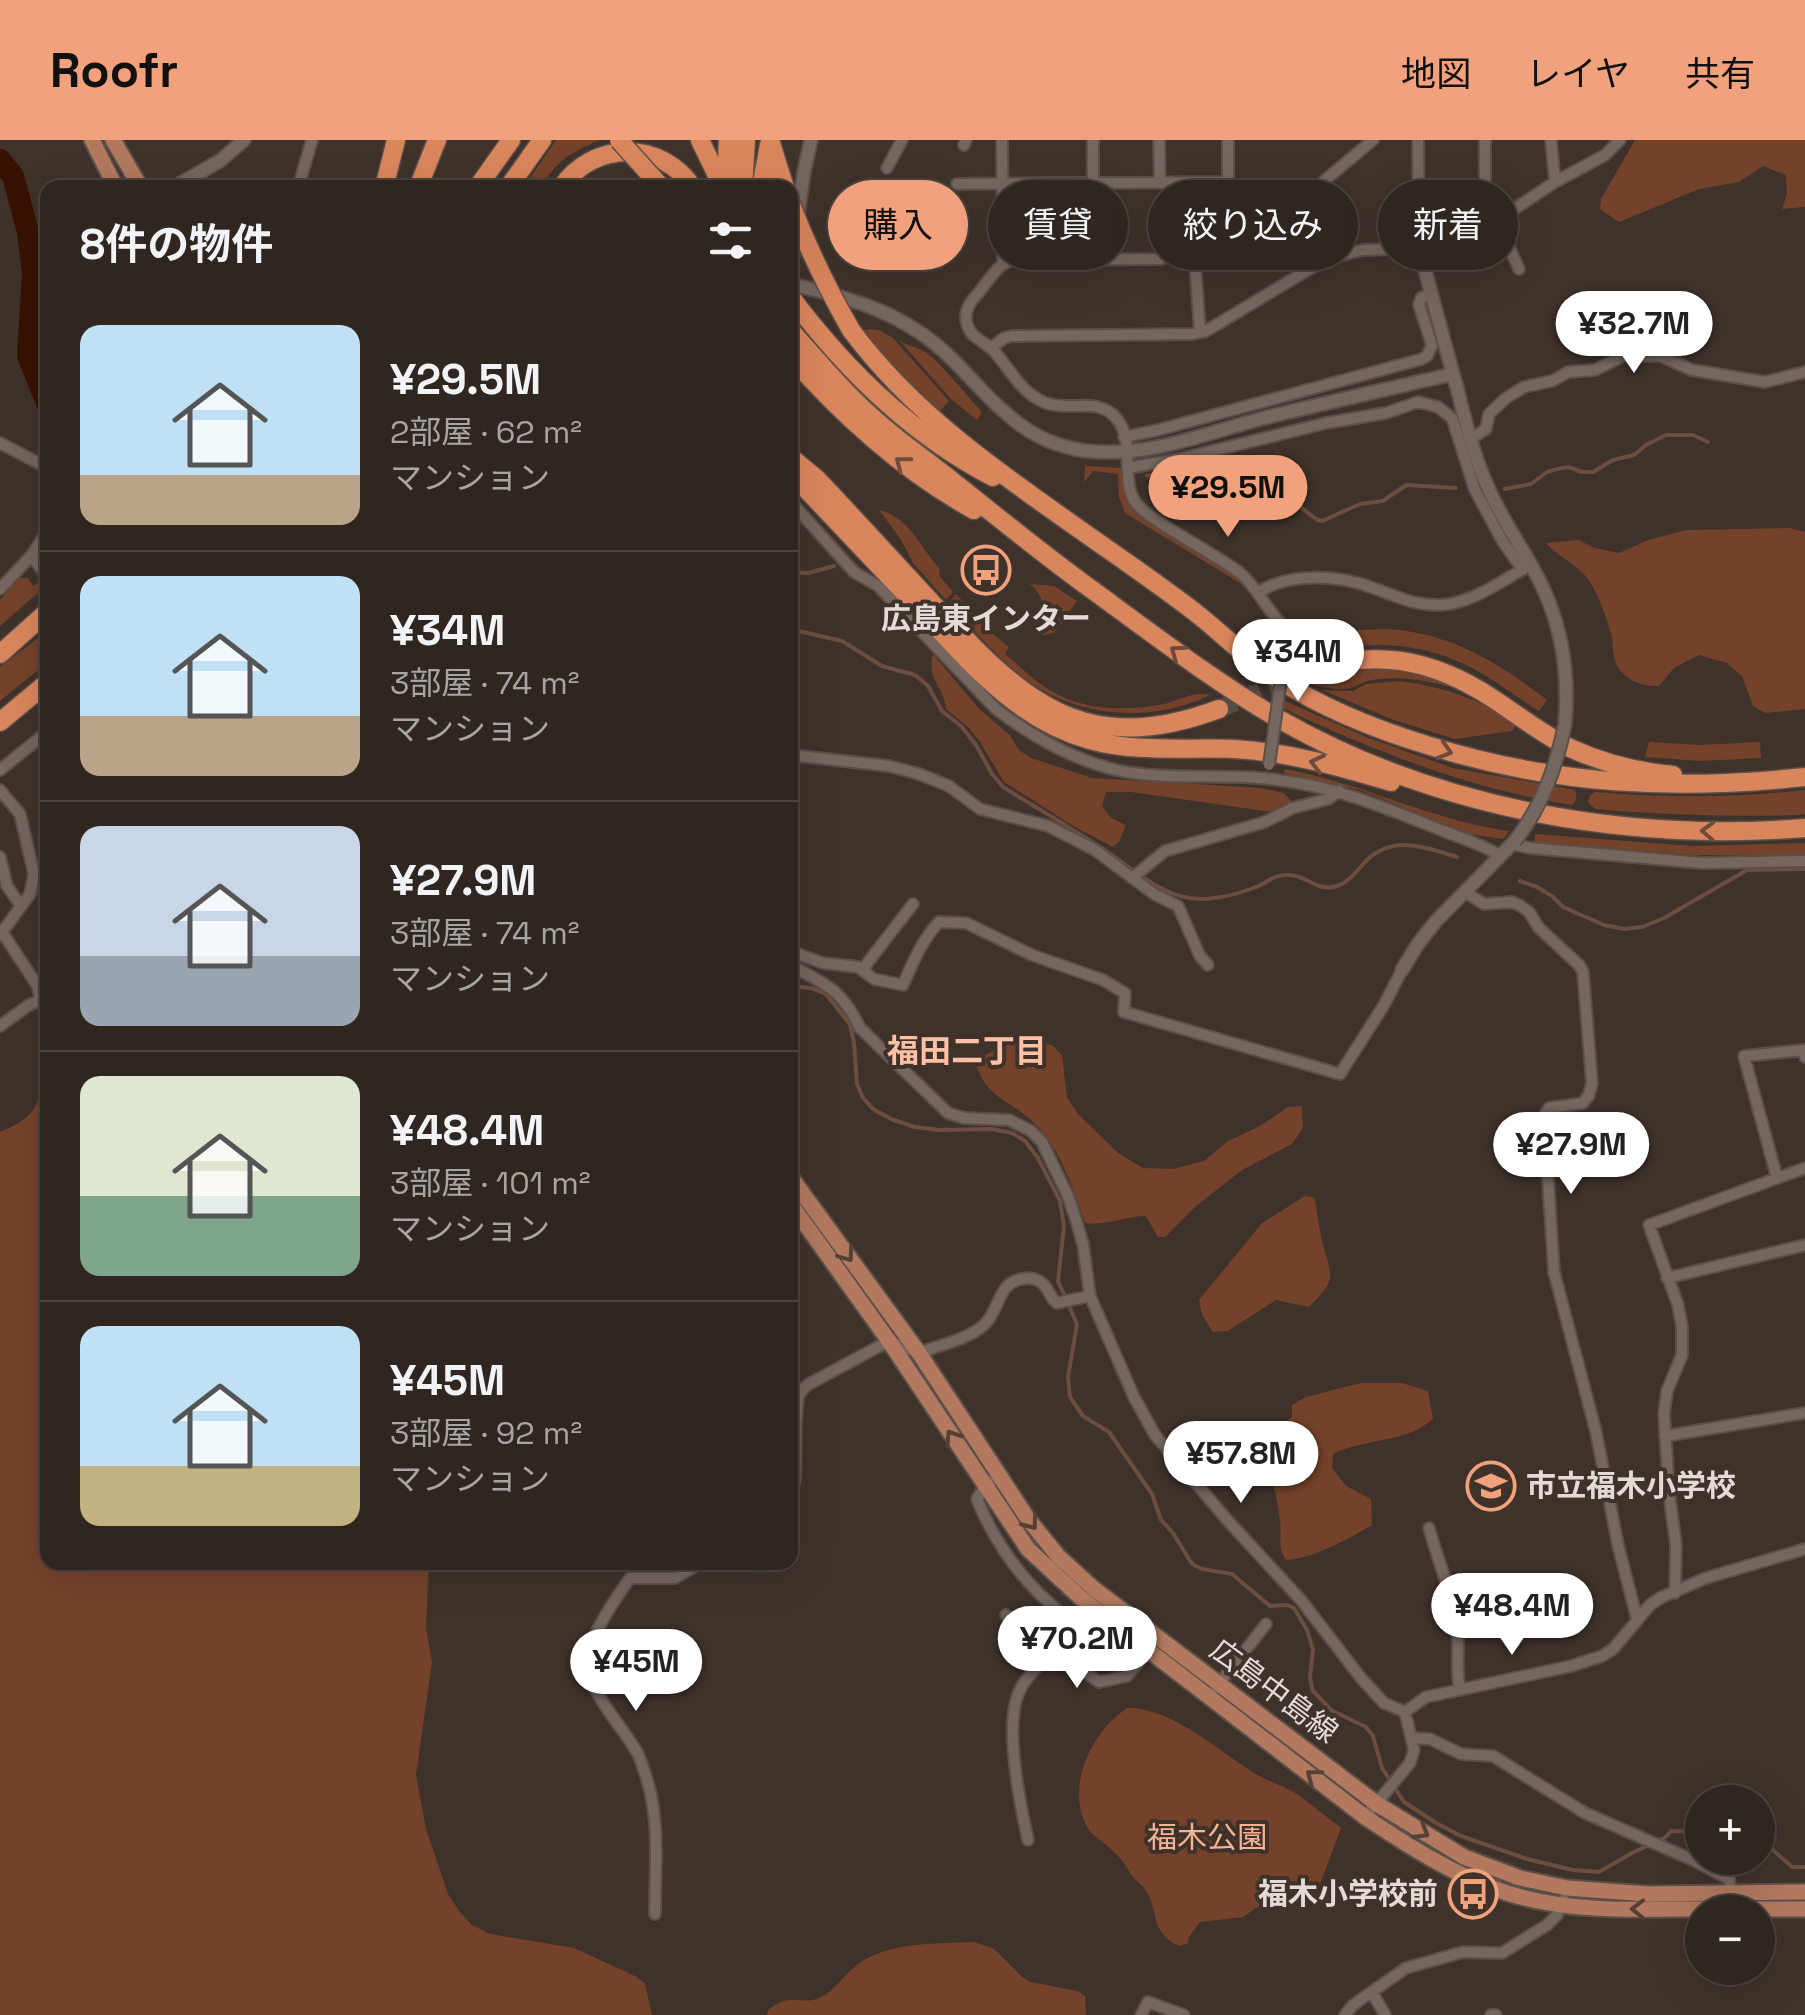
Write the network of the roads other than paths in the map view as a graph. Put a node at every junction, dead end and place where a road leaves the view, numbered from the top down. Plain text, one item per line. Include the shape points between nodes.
1 (92, 140) edge
2 (113, 140) edge
3 (244, 140) edge
4 (312, 140) edge
5 (396, 140) edge
6 (437, 140) edge
7 (511, 140) edge
8 (542, 140) edge
9 (620, 140) edge
10 (700, 140) edge
11 (728, 140) edge
12 (746, 140) edge
13 (770, 140) edge
14 (811, 140) edge
15 (1092, 140) edge
16 (1159, 140) edge
17 (1228, 140) edge
18 (1373, 140) edge
19 (1418, 140) edge
20 (1484, 140) edge
21 (1551, 140) edge
22 (1620, 140) edge
23 (899, 141) edge
24 (999, 142) edge
25 (888, 168) dead end
26 (112, 180) edge
27 (136, 180) edge
28 (187, 180) edge
29 (300, 180) edge
30 (386, 180) edge
31 (421, 180) edge
32 (483, 180) edge
33 (514, 180) edge
34 (566, 180) edge
35 (655, 180) edge
36 (687, 180) edge
37 (720, 180) edge
38 (725, 180) edge
39 (744, 180) edge
40 (762, 180) edge
41 (782, 180) edge
42 (1002, 180) edge
43 (1093, 180) edge
44 (1160, 180) edge
45 (1227, 180) edge
46 (1325, 180) edge
47 (1418, 180) edge
48 (1485, 180) edge
49 (1555, 182) junction
50 (1518, 206) edge
51 (798, 216) edge
52 (798, 222) edge
53 (1378, 249) edge
54 (996, 270) edge
55 (1196, 270) edge
56 (1425, 270) edge
57 (798, 286) edge
58 (1431, 294) junction
59 (798, 306) edge
60 (1200, 332) junction
61 (798, 344) edge
62 (991, 348) junction
63 (798, 360) edge
64 (811, 366) junction
65 (1805, 372) edge
66 (1453, 374) junction
67 (1470, 438) junction
68 (0, 444) edge
69 (1126, 444) junction
70 (798, 463) edge
71 (40, 464) edge
72 (1128, 468) junction
73 (798, 478) edge
74 (1038, 500) junction
75 (798, 510) edge
76 (40, 542) edge
77 (31, 556) junction
78 (40, 566) edge
79 (1527, 568) junction
80 (0, 589) edge
81 (1258, 592) junction
82 (40, 618) edge
83 (40, 626) edge
84 (0, 655) edge
85 (1303, 672) tunnel mouth
86 (40, 689) edge
87 (40, 704) edge
88 (1218, 709) tunnel mouth
89 (0, 722) edge
90 (0, 735) edge
91 (40, 738) edge
92 (798, 756) edge
93 (0, 770) edge
94 (1805, 775) edge
95 (1267, 778) junction
96 (0, 790) edge
97 (1338, 791) junction
98 (1583, 821) junction
99 (1805, 828) edge
100 (1514, 843) junction
101 (1501, 856) junction
102 (0, 857) edge
103 (1805, 861) edge
104 (1132, 878) junction
105 (1464, 892) junction
106 (913, 904) dead end
107 (21, 906) junction
108 (1, 934) edge
109 (798, 953) edge
110 (1208, 965) dead end
111 (798, 970) edge
112 (862, 970) junction
113 (1402, 970) joint
114 (40, 992) edge
115 (40, 1000) edge
116 (2, 1020) edge
117 (1805, 1057) edge
118 (1805, 1168) edge
119 (1777, 1178) junction
120 (798, 1188) edge
121 (798, 1213) edge
122 (1805, 1245) edge
123 (1667, 1278) junction
124 (1090, 1296) junction
125 (896, 1336) junction
126 (918, 1352) junction
127 (798, 1398) edge
128 (1805, 1413) edge
129 (1250, 1430) dead end
130 (1665, 1436) junction
131 (1188, 1474) junction
132 (999, 1475) junction
133 (985, 1486) junction
134 (1429, 1528) dead end
135 (1805, 1548) edge
136 (688, 1570) edge
137 (1675, 1593) junction
138 (1006, 1614) dead end
139 (1637, 1620) junction
140 (1266, 1624) dead end
141 (1149, 1650) junction
142 (1050, 1653) junction
143 (1134, 1668) junction
144 (1214, 1690) junction
145 (1460, 1690) junction
146 (1405, 1712) junction
147 (1412, 1738) junction
148 (1371, 1811) junction
149 (1028, 1840) dead end
150 (1567, 1888) junction
151 (1805, 1892) edge
152 (1732, 1893) junction
153 (1562, 1905) junction
154 (1805, 1909) edge
155 (655, 1914) dead end
156 (1372, 1992) junction
157 (1141, 2015) edge
158 (1184, 2015) edge
159 (1346, 2015) edge
160 (1386, 2015) edge

1 - 26 main road
2 - 27 main road
3 - 28 street
4 - 29 street
5 - 30 highway
6 - 31 highway
7 - 32 highway
8 - 33 highway
9 - 35 highway, bridge
10 - 37 highway
11 - 38 highway
12 - 39 highway
13 - 40 highway
13 - 41 highway
14 - 51 street
15 - 43 street
16 - 44 street
17 - 45 street
18 - 46 street
19 - 47 street
20 - 48 street
21 - 49 street
22 - 49 street
23 - 25 street
24 - 42 street
34 - 36 highway via 584,162 631,149 662,156
49 - 50 street
52 - 74 highway, bridge via 851,330 884,372 926,414
53 - 60 street via 1328,258
54 - 62 street via 966,312 971,334
55 - 60 street
56 - 58 street
57 - 69 street via 866,303 916,330 1032,433 1085,451
58 - 66 street
58 - 69 street via 1420,305 1432,345 1422,359
59 - 74 highway via 899,412 968,464
60 - 62 street via 1012,336
61 - 64 highway
62 - 69 street via 1035,398 1108,410
63 - 64 highway
98 -> 64 highway via 1480,800 1396,773 1240,696 1014,532
65 - 67 street via 1766,382 1692,370 1660,356 1623,356 1524,387
66 - 67 street
66 - 69 street via 1156,446
67 - 79 street
68 - 71 street
69 - 72 street
70 - 88 highway via 965,639 1033,699 1068,717 1128,727 1166,725
72 - 79 street via 1418,402 1438,407 1452,418 1475,490 1503,542
72 - 81 street via 1134,501 1145,512 1211,552
98 -> 73 highway via 1462,801 1290,756 1118,745 1059,729 1010,700 973,666
74 -> 94 highway via 1275,678 1398,736 1579,780 1687,786
75 - 95 street via 1014,723 1124,772
76 - 77 street
77 - 78 street
77 - 80 street
79 - 81 street via 1444,605 1398,599 1346,581 1290,579
79 - 100 street, bridge via 1552,605 1563,643 1565,724 1546,790
81 - 95 street, bridge via 1288,631
82 - 84 highway
83 - 84 highway
85 - 94 highway via 1353,659 1411,662 1449,674 1552,738 1610,764 1705,777
86 - 89 highway
87 - 90 highway
91 - 93 street
92 - 104 street via 919,774 980,809 1048,826
95 - 97 street
96 - 107 street via 20,814 34,874
97 - 101 street
97 - 104 street via 1265,822 1165,851
99 -> 98 highway via 1700,831
100 - 101 street
100 - 103 street via 1702,863
101 - 105 street
102 - 107 street
104 - 110 street via 1178,906
105 - 113 street
105 - 139 street via 1484,904 1521,906 1584,972 1589,1096 1583,1104 1549,1108 1544,1116 1554,1272
106 - 112 street
107 - 108 street
108 - 114 street
109 - 112 street
111 - 124 street via 842,998 860,1028 948,1113 1010,1120 1042,1142 1076,1220
112 - 113 street via 874,980 903,985 939,922 966,923 1102,980 1125,994 1124,1012 1340,1074
115 - 116 street
117 - 119 street via 1804,1050 1744,1056
118 - 119 street
119 - 123 street via 1649,1225
120 -> 125 main road, 広島中島線
121 - 125 main road, 広島中島線
122 - 123 street
123 - 130 street via 1683,1342 1667,1390
124 - 126 street via 1058,1304 1043,1283 1018,1279 1008,1283 984,1324
124 - 131 street via 1144,1418
125 - 126 main road, 広島中島線
125 - 127 street via 809,1384
133 -> 125 main road, 広島中島線
126 - 132 main road, 広島中島線
128 - 130 street
129 - 131 street
130 - 137 street
131 - 146 street via 1361,1678 1384,1703
132 - 133 street
132 -> 144 main road, 広島中島線 via 1058,1556
133 - 141 main road, 広島中島線 via 1028,1549
133 - 143 street via 977,1499 1018,1573
134 - 145 street via 1458,1630
135 - 137 street
136 - 155 street via 675,1578 630,1578 588,1654 589,1676 639,1756 649,1787
137 - 139 street
138 - 142 street
139 - 145 street via 1602,1656
140 - 144 street
141 - 143 street
141 - 144 main road, 広島中島線
142 - 143 street via 1098,1682
142 - 149 street via 1015,1702 1014,1765
144 - 148 main road, 広島中島線
145 - 146 street via 1426,1696
146 - 147 street
147 - 148 street via 1410,1763
147 - 152 street via 1493,1756 1585,1814 1729,1878
148 -> 150 main road, 広島中島線 via 1464,1856
148 - 153 main road, 広島中島線 via 1411,1848 1459,1874 1508,1894
150 - 152 main road, 広島中島線
150 - 153 street
151 - 152 main road, 広島中島線
154 -> 153 main road, 広島中島線
153 - 156 street via 1547,1925 1502,1953 1463,1952 1426,1962
156 - 159 street
156 - 160 street
157 - 158 street via 1148,2002

